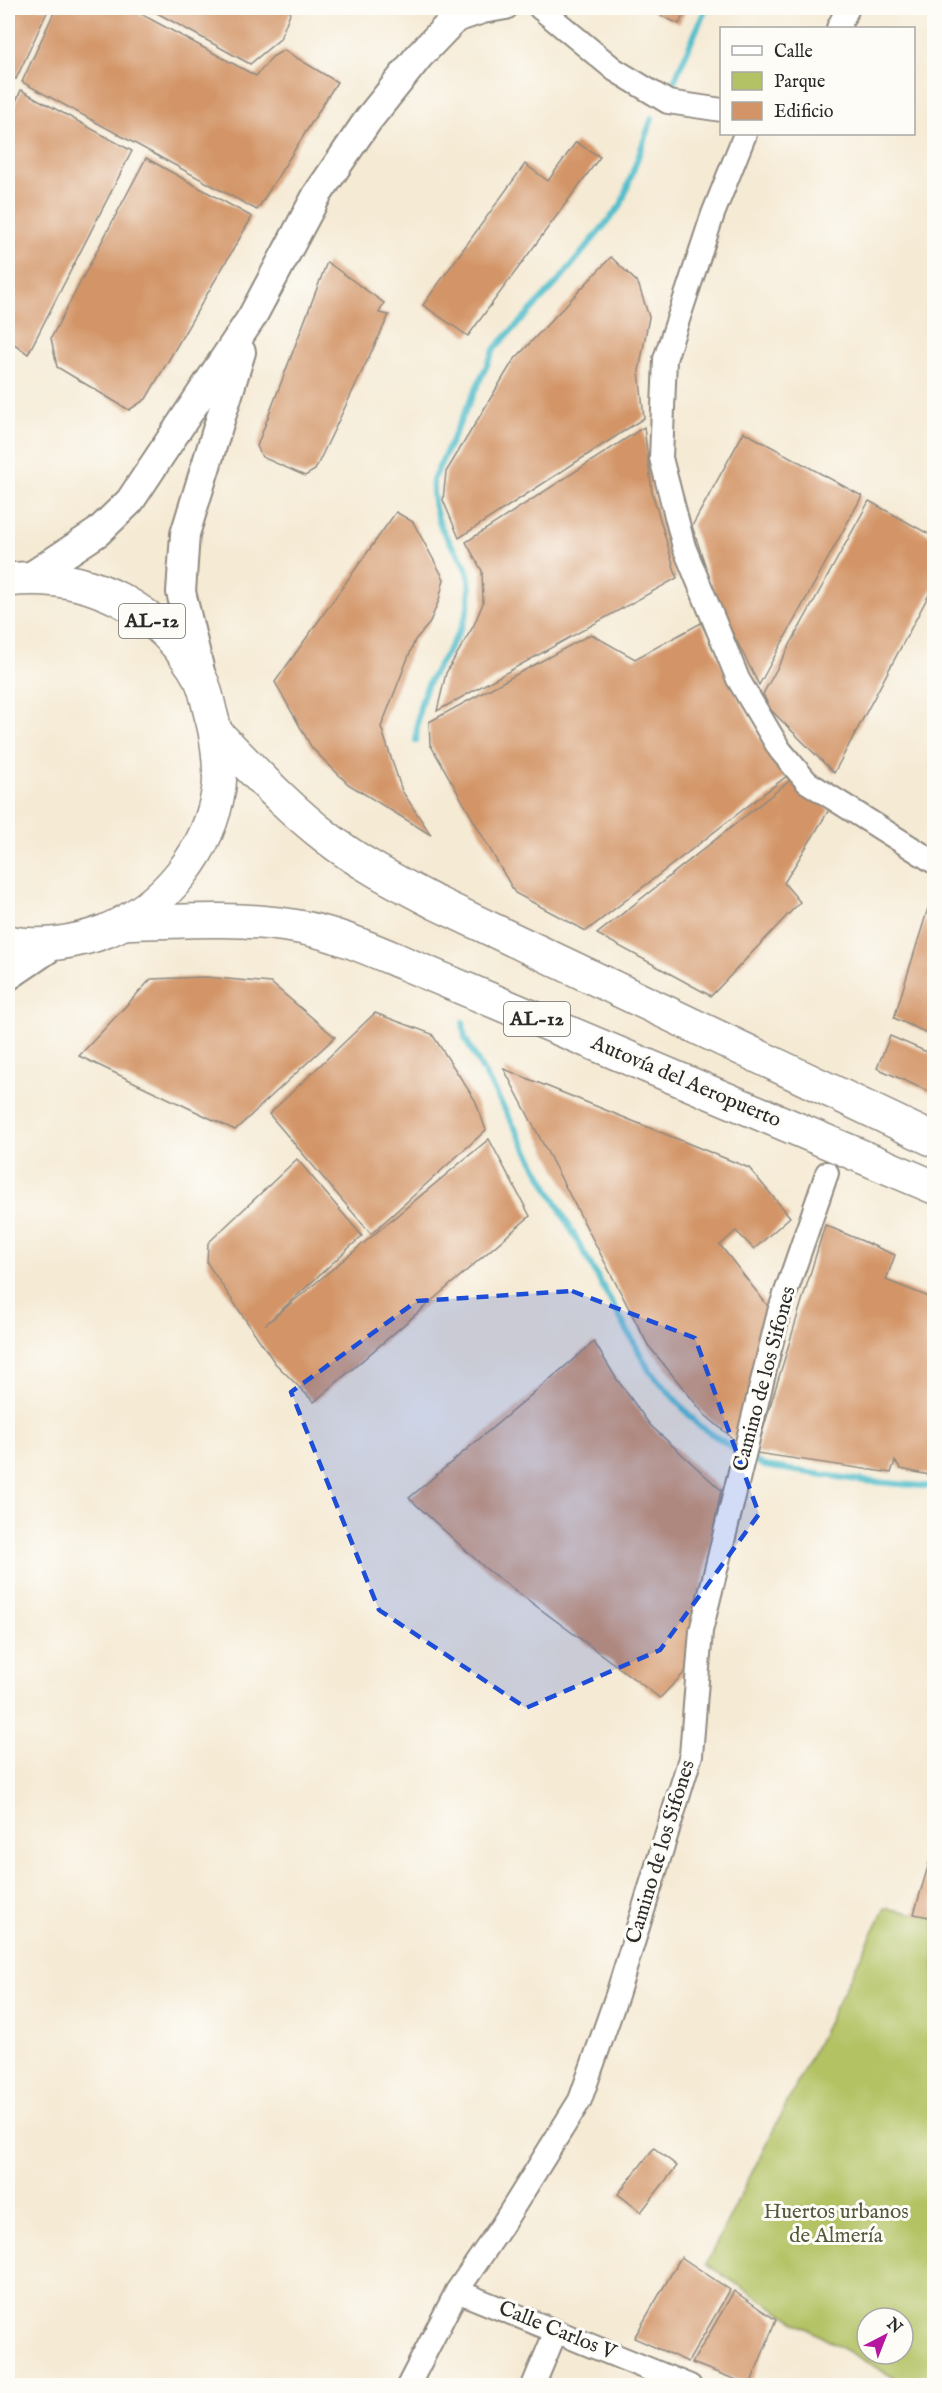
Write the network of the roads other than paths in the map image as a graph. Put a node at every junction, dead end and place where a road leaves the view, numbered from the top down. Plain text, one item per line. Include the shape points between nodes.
1 (506, 8) edge
2 (540, 8) edge
3 (848, 8) edge
4 (456, 13) edge
5 (838, 27) edge
6 (720, 110) edge
7 (745, 135) edge
8 (252, 318) junction
9 (19, 579) edge
10 (202, 681) junction
11 (216, 733) junction
12 (934, 862) edge
13 (123, 923) junction
14 (8, 942) edge
15 (55, 944) junction
16 (8, 976) edge
17 (934, 1140) edge
18 (827, 1173) dead end
19 (934, 1188) edge
20 (457, 2291) junction
21 (556, 2331) junction
22 (667, 2381) edge
23 (408, 2385) edge
24 (533, 2385) edge
25 (690, 2385) edge

1 - 4 street
2 - 6 street via 615,70 668,102
3 - 5 street
4 - 8 street via 386,96 318,195
7 - 12 street via 713,214 666,359 661,458 684,547 738,679 780,750 807,782
8 - 9 street via 130,501 98,532
8 - 10 street via 185,534 181,591
9 - 10 highway, AL-12 via 82,584 131,604 172,638
10 - 11 highway, AL-12
11 - 13 highway, AL-12 via 219,786 208,828 188,866 159,899
11 - 17 highway via 325,837 389,878
13 - 15 highway, AL-12 via 90,937
13 - 19 highway, Autovía del Aeropuerto / AL-12 via 234,919 336,936
14 - 15 highway, AL-12
15 - 16 street
18 - 20 street, Camino de los Sifones via 779,1312 701,1631 691,1755 617,1995 580,2100
20 - 21 street, Calle Carlos V
20 - 23 street, Camino de los Sifones
21 - 22 street, Calle Carlos V
21 - 24 street
22 - 25 street, Calle Carlos V

